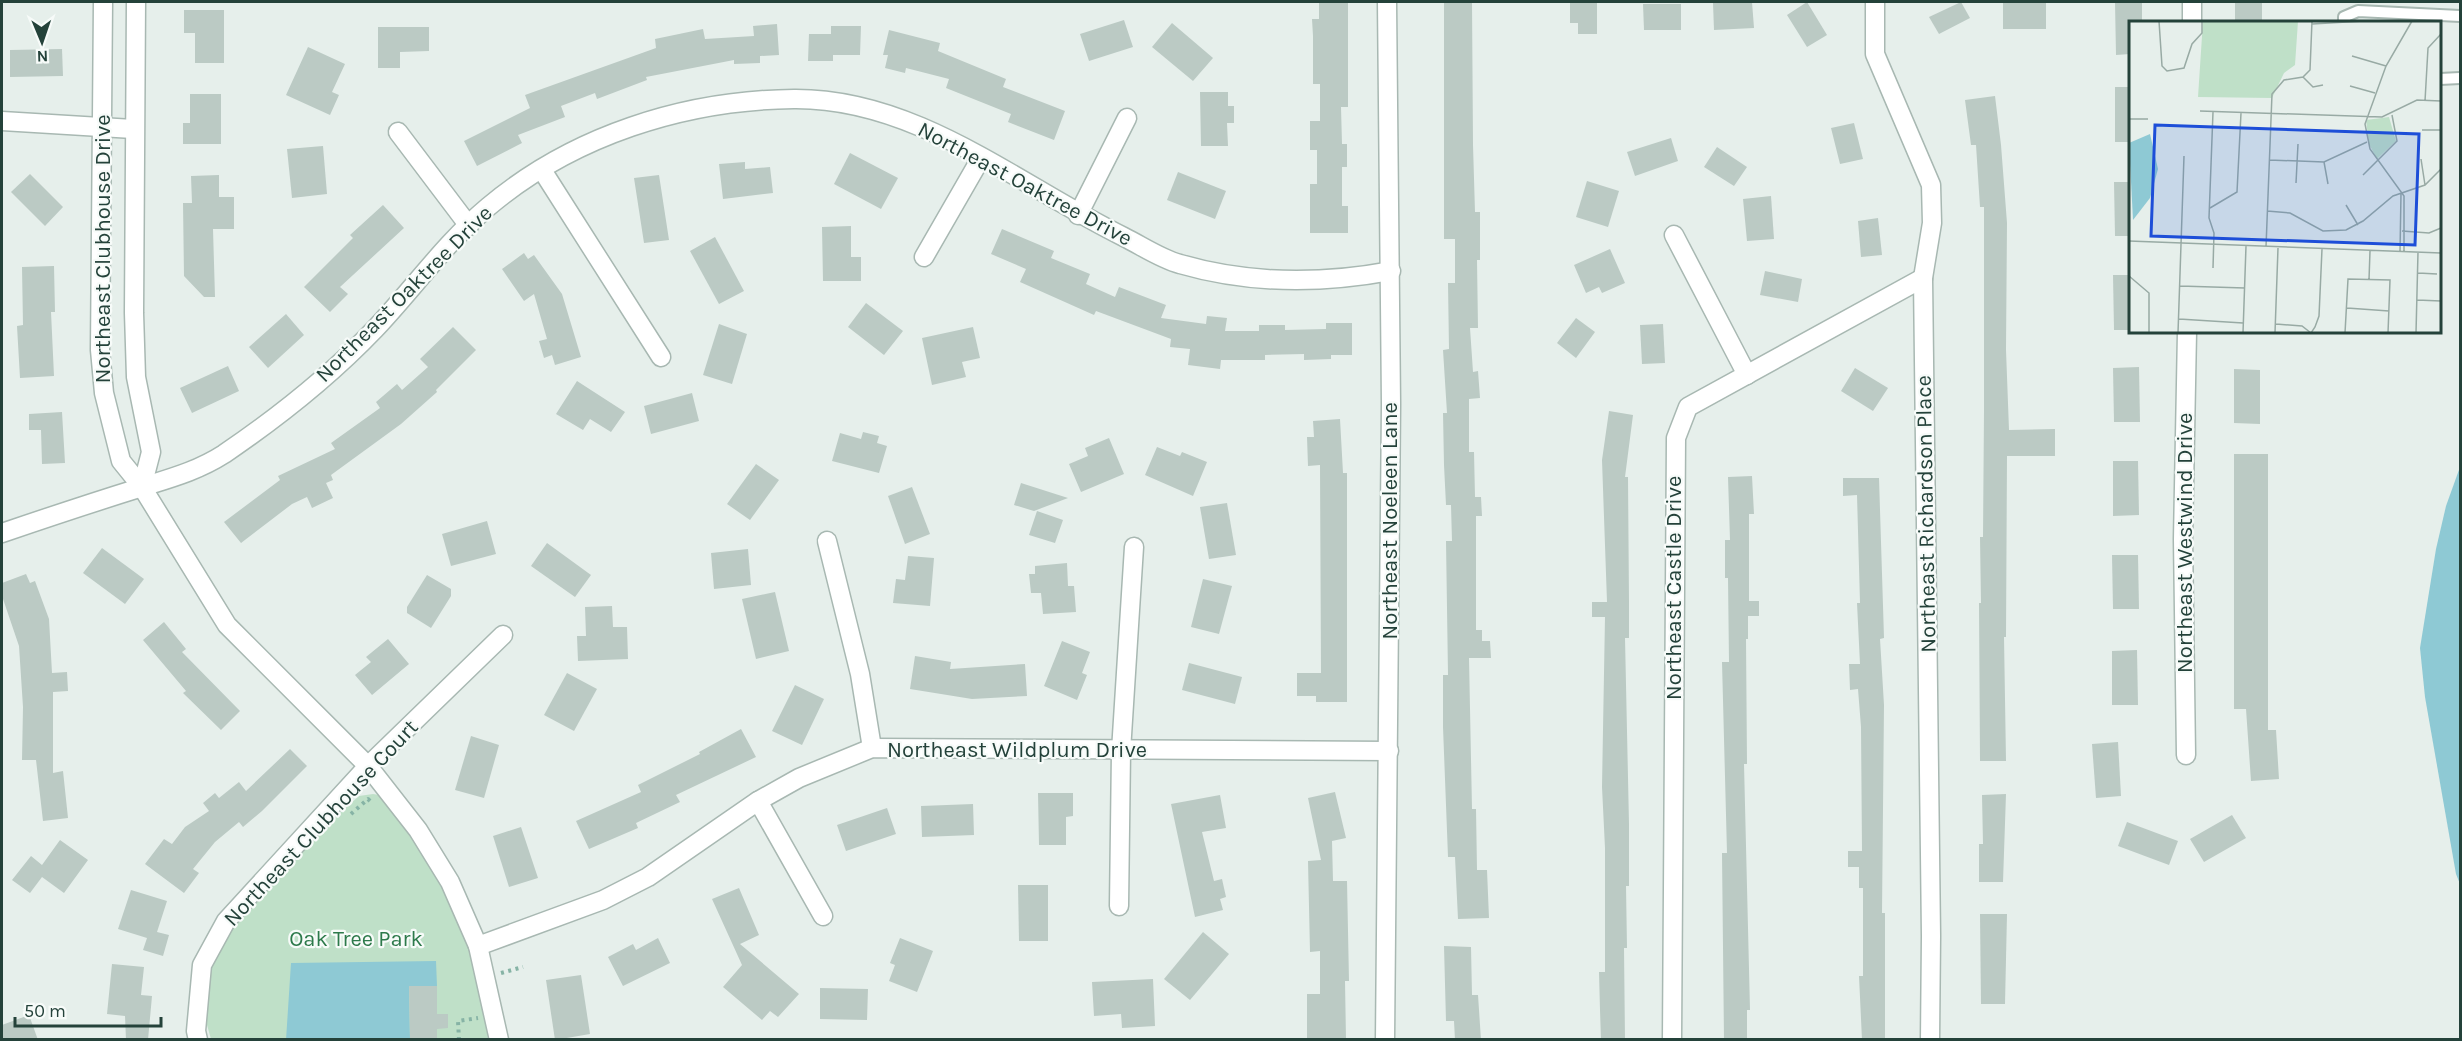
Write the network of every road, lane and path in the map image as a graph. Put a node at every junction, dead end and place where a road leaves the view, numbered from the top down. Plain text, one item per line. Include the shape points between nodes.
1 (103, 2) edge
2 (136, 2) edge
3 (1387, 2) edge
4 (1875, 2) edge
5 (2192, 2) edge
6 (2460, 16) edge
7 (2192, 21) edge
8 (2344, 21) edge
9 (2460, 78) edge
10 (2441, 79) edge
11 (1127, 118) dead end
12 (2, 121) edge
13 (102, 128) junction
14 (133, 129) junction
15 (398, 132) dead end
16 (981, 158) junction
17 (542, 170) junction
18 (1078, 215) junction
19 (469, 226) junction
20 (1674, 235) dead end
21 (924, 256) dead end
22 (1391, 271) junction
23 (1923, 278) junction
24 (2187, 333) edge
25 (661, 357) dead end
26 (1747, 375) junction
27 (142, 487) junction
28 (2, 533) edge
29 (827, 541) dead end
30 (1134, 547) dead end
31 (502, 634) dead end
32 (872, 748) junction
33 (1121, 751) junction
34 (1389, 751) junction
35 (2186, 755) dead end
36 (368, 766) junction
37 (758, 801) junction
38 (375, 806) dead end
39 (351, 815) dead end
40 (1119, 906) dead end
41 (824, 916) dead end
42 (478, 946) junction
43 (523, 967) dead end
44 (501, 973) dead end
45 (476, 1009) dead end
46 (478, 1017) junction
47 (479, 1028) dead end
48 (198, 1040) edge
49 (459, 1040) edge
50 (499, 1040) edge
51 (1385, 1040) edge
52 (1672, 1040) edge
53 (1930, 1040) edge

1 - 13 street, Northeast Clubhouse Drive
2 - 14 street, Northeast Clubhouse Drive
3 - 22 street, Northeast Noeleen Lane
4 - 23 street, Northeast Richardson Place via 1875,54 1930,185 1932,223
5 - 7 street
6 - 8 lane via 2358,11 2344,17
9 - 10 lane
11 - 18 street
12 - 13 street
13 - 14 street
13 - 27 street, Northeast Clubhouse Drive via 100,350 104,393 121,461
14 - 27 street, Northeast Clubhouse Drive via 136,377 151,452
15 - 19 street
16 - 17 street, Northeast Oaktree Drive via 927,129 865,106 795,99 711,106 651,118 609,134
16 - 18 street, Northeast Oaktree Drive
16 - 21 street
17 - 19 street, Northeast Oaktree Drive via 488,207
17 - 25 street
18 - 22 street, Northeast Oaktree Drive via 1177,264 1222,274 1288,280 1347,279
19 - 27 street, Northeast Oaktree Drive via 376,328 318,383 222,455 182,476
20 - 26 street
22 - 34 street, Northeast Noeleen Lane
23 - 26 street, Northeast Castle Drive
23 - 53 street, Northeast Richardson Place
24 - 35 street, Northeast Westwind Drive via 2183,539
26 - 52 street, Northeast Castle Drive via 1688,407 1676,438
27 - 28 street, Northeast Oaktree Drive
27 - 36 street, Northeast Clubhouse Drive via 227,625
29 - 32 street via 860,674
30 - 33 street
31 - 36 street, Northeast Clubhouse Court
32 - 33 street, Northeast Wildplum Drive
32 - 37 street, Northeast Wildplum Drive via 799,778
33 - 34 street, Northeast Wildplum Drive
33 - 40 street
34 - 51 street, Northeast Noeleen Lane
36 - 42 street, Northeast Clubhouse Drive via 429,847 450,882
36 - 48 street, Northeast Clubhouse Court via 226,921 202,965
37 - 41 street
37 - 42 street, Northeast Wildplum Drive via 648,877 603,900
38 - 39 path via 368,799
42 - 50 street, Northeast Clubhouse Drive
43 - 44 path
45 - 46 path
46 - 47 path
46 - 49 path via 458,1021

